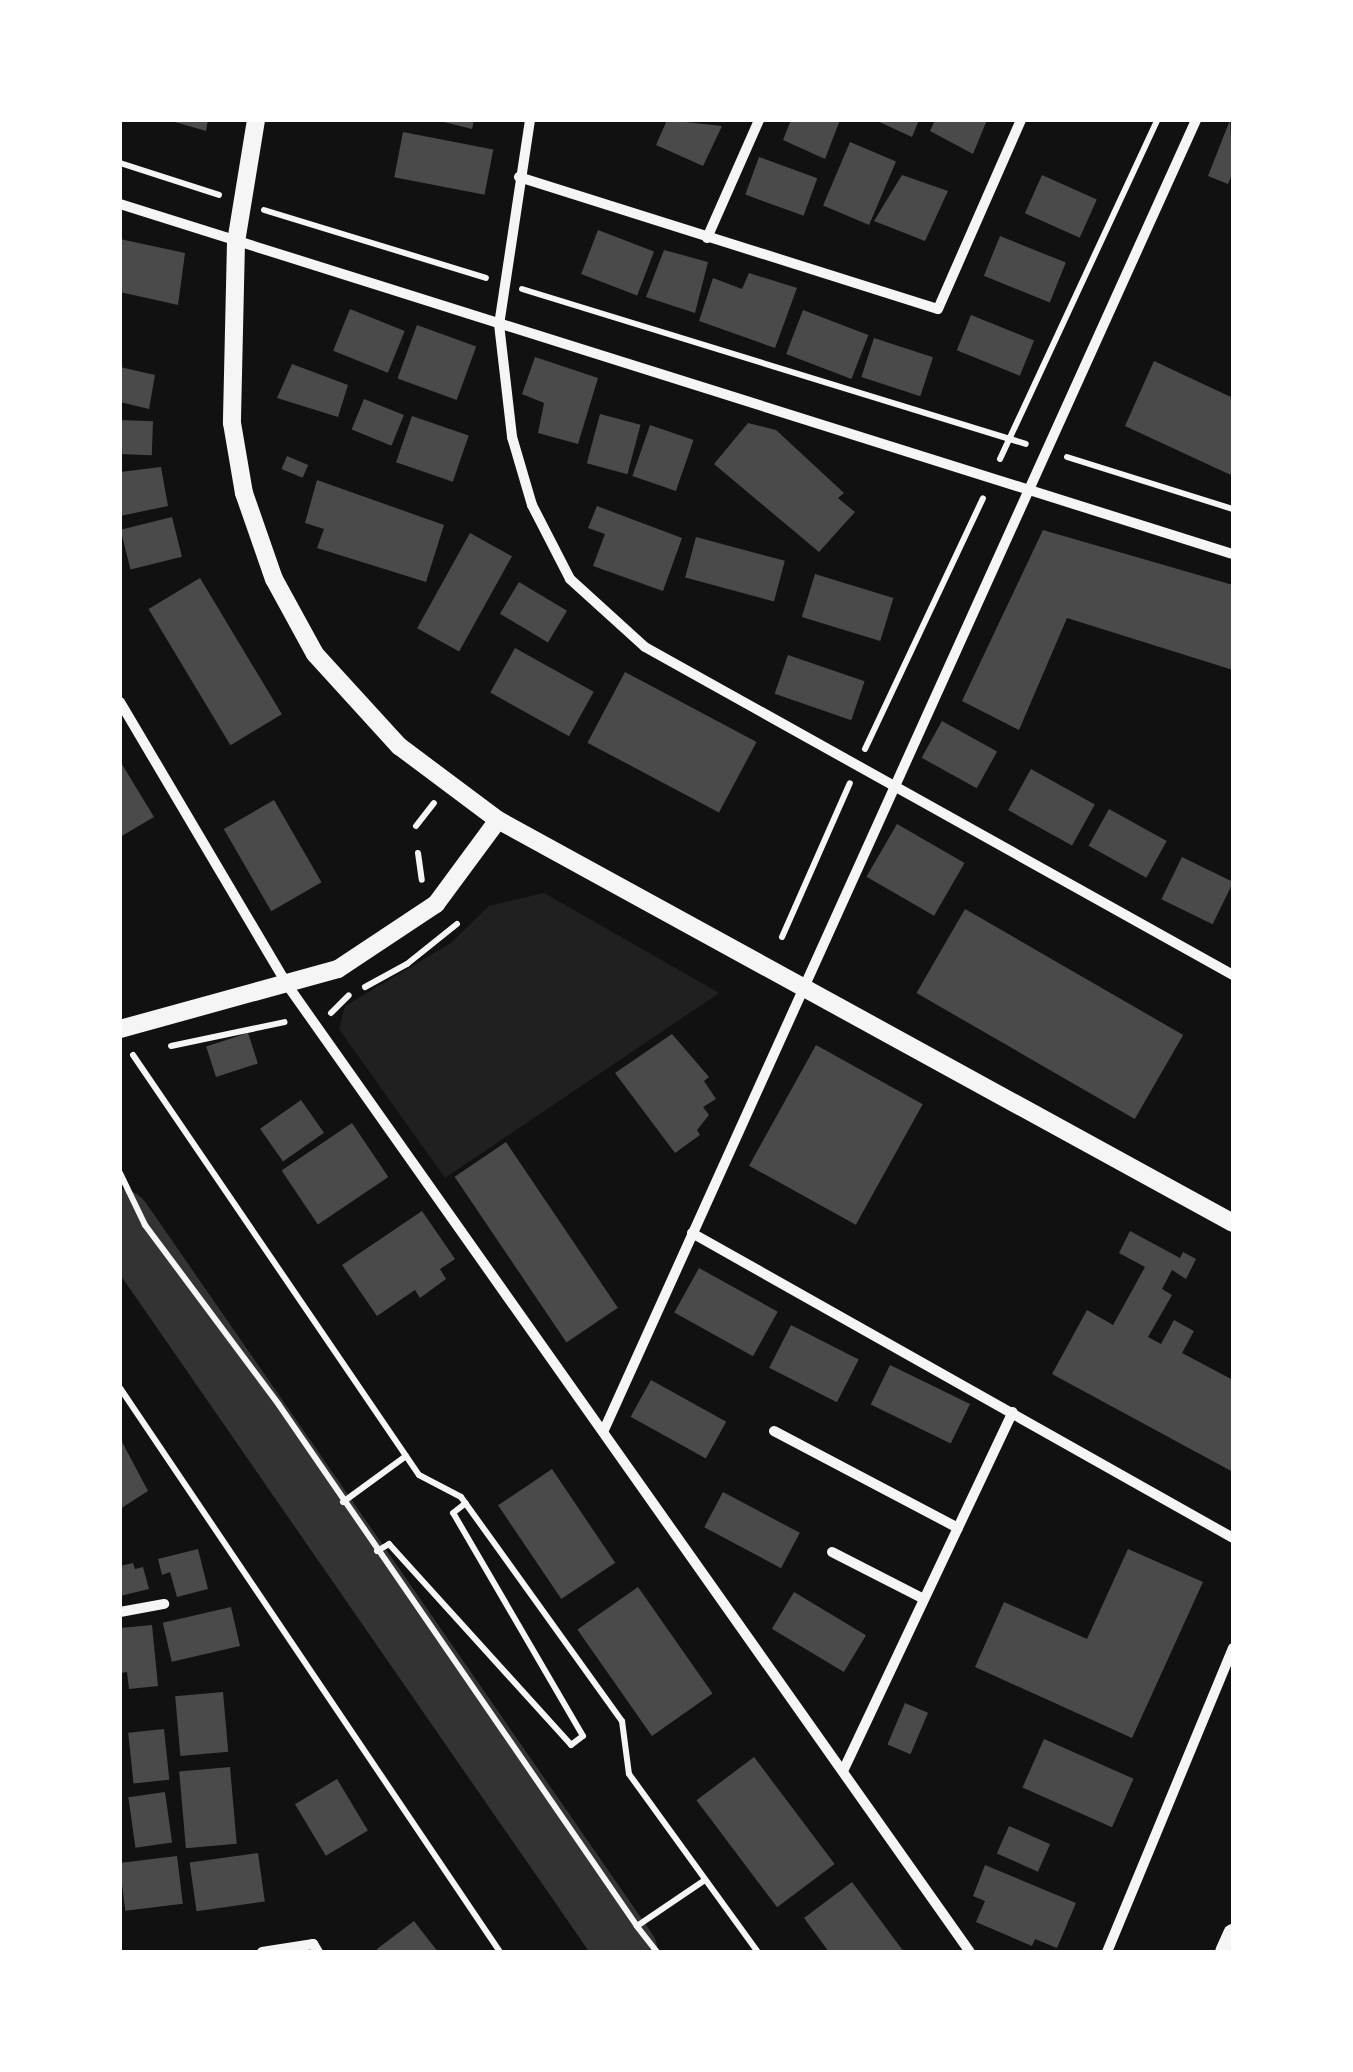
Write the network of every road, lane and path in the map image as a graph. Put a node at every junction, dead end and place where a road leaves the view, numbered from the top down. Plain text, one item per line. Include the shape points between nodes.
1 (256, 120) edge
2 (530, 120) edge
3 (759, 120) edge
4 (1021, 120) edge
5 (1157, 120) edge
6 (1196, 120) edge
7 (120, 164) edge
8 (519, 177) junction
9 (242, 203) junction
10 (120, 204) edge
11 (707, 238) junction
12 (236, 242) junction
13 (501, 283) junction
14 (499, 324) junction
15 (1008, 439) junction
16 (1045, 450) junction
17 (991, 481) junction
18 (1026, 492) junction
19 (1233, 509) edge
20 (1233, 554) edge
21 (120, 702) edge
22 (858, 765) junction
23 (892, 784) junction
24 (498, 820) junction
25 (782, 937) dead end
26 (1233, 975) edge
27 (802, 983) junction
28 (288, 986) junction
29 (120, 1029) edge
30 (133, 1055) dead end
31 (120, 1173) edge
32 (1233, 1223) edge
33 (692, 1232) junction
34 (120, 1388) edge
35 (1013, 1412) junction
36 (604, 1430) junction
37 (774, 1431) dead end
38 (406, 1456) junction
39 (343, 1502) junction
40 (466, 1503) junction
41 (958, 1528) junction
42 (1233, 1538) edge
43 (377, 1551) junction
44 (832, 1552) dead end
45 (924, 1598) junction
46 (164, 1604) dead end
47 (120, 1612) edge
48 (1233, 1648) edge
49 (843, 1771) junction
50 (706, 1880) junction
51 (637, 1926) junction
52 (1233, 1934) edge
53 (262, 1952) edge
54 (318, 1952) edge
55 (500, 1952) edge
56 (656, 1952) edge
57 (758, 1952) edge
58 (970, 1952) edge
59 (1107, 1952) edge
60 (1225, 1952) edge

1 - 9 street
2 - 8 street
3 - 11 street
4 - 11 street via 938,309
5 - 15 path
6 - 16 street
7 - 9 path
8 - 11 street
8 - 13 street
9 - 12 street
9 - 13 path
10 - 12 street
12 - 14 street
12 - 24 street via 232,423 244,493 274,580 315,654 399,746
13 - 14 street
13 - 15 path
14 - 17 street
14 - 22 street via 512,437 532,505 570,578 645,647
15 - 16 path
15 - 17 path
16 - 18 street
16 - 19 path
17 - 18 street
17 - 22 path
18 - 20 street
18 - 23 street
21 - 28 street
22 - 23 street
22 - 25 path
23 - 26 street
23 - 27 street
24 - 27 street
24 - 28 street via 436,904 338,968
27 - 32 street
27 - 33 street
28 - 29 street
28 - 36 street
30 - 38 path
31 - 39 path via 146,1224
33 - 35 street
33 - 36 street
34 - 55 path
35 - 41 street
35 - 42 street
36 - 49 street
37 - 41 street
38 - 39 path
38 - 40 path via 420,1475
39 - 43 path
40 - 43 path via 453,1513 583,1736 570,1745 390,1544
40 - 50 path via 622,1721 629,1774
41 - 45 street
43 - 51 path
44 - 45 street
45 - 49 street
46 - 47 street
48 - 59 street
49 - 58 street
50 - 51 path
50 - 57 path
51 - 56 path
52 - 60 main road
53 - 54 street via 312,1944

